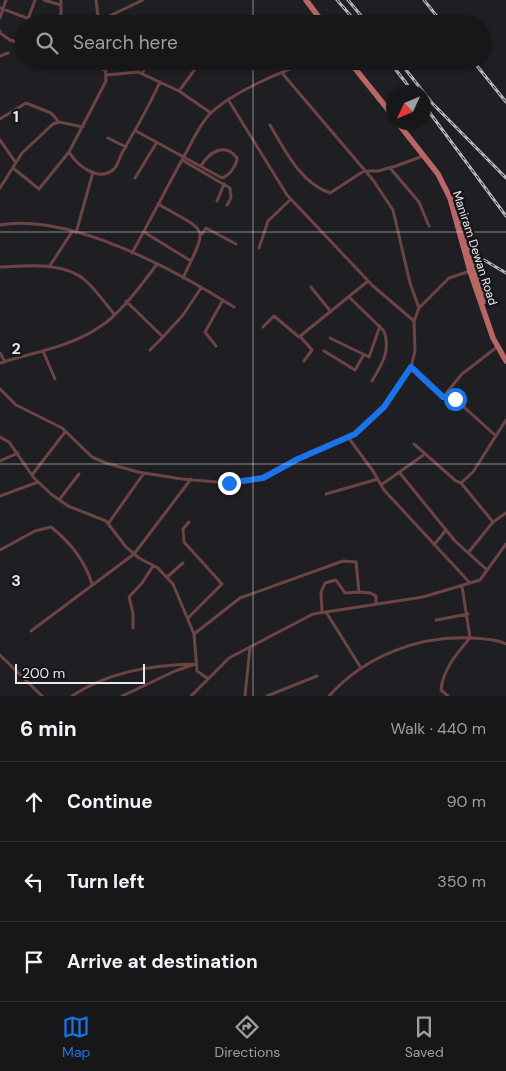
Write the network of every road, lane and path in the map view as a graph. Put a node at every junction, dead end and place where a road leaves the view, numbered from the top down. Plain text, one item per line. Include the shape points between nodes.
1 (6, 0) edge
2 (35, 0) edge
3 (44, 0) edge
4 (61, 0) edge
5 (96, 0) edge
6 (142, 0) edge
7 (301, 0) edge
8 (306, 0) edge
9 (61, 5) junction
10 (1, 8) edge
11 (18, 15) edge
12 (29, 15) edge
13 (61, 15) edge
14 (98, 15) edge
15 (113, 15) edge
16 (313, 15) edge
17 (317, 15) edge
18 (0, 18) edge
19 (0, 32) edge
20 (15, 41) edge
21 (8, 53) dead end
22 (0, 56) edge
23 (101, 70) edge
24 (106, 70) edge
25 (144, 70) edge
26 (194, 70) edge
27 (289, 70) edge
28 (356, 70) edge
29 (361, 70) edge
30 (106, 73) junction
31 (282, 73) junction
32 (142, 74) junction
33 (160, 82) junction
34 (179, 91) junction
35 (229, 101) junction
36 (386, 102) edge
37 (386, 108) edge
38 (211, 113) junction
39 (0, 120) edge
40 (59, 122) junction
41 (270, 125) dead end
42 (83, 128) junction
43 (404, 130) edge
44 (408, 130) edge
45 (136, 131) junction
46 (108, 138) dead end
47 (0, 140) edge
48 (157, 142) junction
49 (126, 147) junction
50 (69, 152) junction
51 (423, 156) junction
52 (183, 158) junction
53 (16, 163) junction
54 (201, 166) junction
55 (13, 168) junction
56 (390, 168) junction
57 (364, 171) junction
58 (93, 172) junction
59 (135, 178) dead end
60 (224, 184) junction
61 (0, 188) edge
62 (291, 199) junction
63 (218, 201) dead end
64 (158, 204) junction
65 (227, 205) dead end
66 (0, 226) edge
67 (429, 226) dead end
68 (144, 232) junction
69 (74, 233) junction
70 (202, 234) junction
71 (236, 244) dead end
72 (259, 248) dead end
73 (132, 253) junction
74 (191, 261) junction
75 (158, 264) junction
76 (0, 267) edge
77 (49, 267) junction
78 (470, 271) junction
79 (183, 278) junction
80 (368, 281) junction
81 (310, 287) dead end
82 (201, 288) junction
83 (349, 297) junction
84 (223, 300) junction
85 (126, 301) junction
86 (234, 307) dead end
87 (419, 308) junction
88 (331, 312) junction
89 (114, 314) junction
90 (414, 321) junction
91 (380, 326) junction
92 (263, 327) dead end
93 (300, 336) junction
94 (163, 337) junction
95 (330, 338) dead end
96 (216, 346) dead end
97 (498, 346) junction
98 (150, 350) dead end
99 (43, 351) junction
100 (324, 351) dead end
101 (0, 353) edge
102 (506, 353) edge
103 (363, 356) junction
104 (304, 361) dead end
105 (506, 361) edge
106 (5, 362) junction
107 (0, 363) edge
108 (411, 367) junction
109 (55, 379) dead end
110 (372, 381) dead end
111 (0, 389) edge
112 (443, 397) junction
113 (506, 420) edge
114 (65, 432) junction
115 (496, 436) junction
116 (0, 437) edge
117 (348, 437) junction
118 (414, 444) dead end
119 (18, 453) junction
120 (425, 454) junction
121 (0, 461) edge
122 (399, 472) junction
123 (144, 473) junction
124 (79, 474) dead end
125 (32, 475) junction
126 (378, 478) junction
127 (191, 479) junction
128 (38, 482) junction
129 (461, 483) junction
130 (381, 484) junction
131 (326, 494) dead end
132 (0, 496) edge
133 (59, 500) junction
134 (506, 513) edge
135 (189, 522) dead end
136 (493, 522) junction
137 (108, 524) junction
138 (446, 530) junction
139 (506, 544) edge
140 (434, 546) junction
141 (0, 550) edge
142 (468, 553) junction
143 (134, 554) junction
144 (183, 563) dead end
145 (153, 566) junction
146 (486, 569) dead end
147 (167, 577) junction
148 (470, 583) junction
149 (92, 584) junction
150 (462, 586) junction
151 (360, 592) junction
152 (376, 604) junction
153 (324, 612) junction
154 (468, 614) junction
155 (188, 618) junction
156 (436, 620) dead end
157 (133, 628) dead end
158 (31, 630) dead end
159 (194, 634) junction
160 (470, 638) junction
161 (506, 644) edge
162 (250, 647) junction
163 (0, 655) edge
164 (195, 664) junction
165 (361, 668) junction
166 (317, 676) dead end
167 (207, 678) junction
168 (42, 696) edge
169 (72, 696) edge
170 (122, 696) edge
171 (191, 696) edge
172 (245, 696) edge
173 (267, 696) edge
174 (329, 696) edge
175 (448, 696) edge

1 - 10 street
2 - 12 street
3 - 9 street
4 - 9 street
5 - 14 street
6 - 15 street
7 - 16 main road
8 - 17 main road
9 - 13 street
10 - 11 street
10 - 18 street
19 - 20 street
21 - 22 street
23 - 30 street
24 - 30 street
25 - 32 street
26 - 34 street
27 - 31 street
28 - 37 main road
29 - 36 main road
30 - 32 street via 129,71
30 - 42 street via 106,81
31 - 35 street
31 - 57 street
32 - 33 street
33 - 34 street
33 - 45 street
34 - 38 street
35 - 38 street
35 - 62 street
38 - 52 street
39 - 40 street via 26,102 51,113
40 - 42 street
40 - 53 street via 53,124
41 - 57 street via 306,179 321,190 330,193
42 - 50 street
43 - 51 main road, Maniram Dewan Road
44 - 102 main road, Maniram Dewan Road via 441,171 453,195 495,334
45 - 48 street
45 - 49 street
46 - 49 street
47 - 53 street
48 - 52 street
48 - 59 street
49 - 58 street via 113,169 100,174
50 - 55 street via 39,189
50 - 58 street via 73,160
51 - 56 street
51 - 78 main road, Maniram Dewan Road via 438,174 450,198
52 - 54 street
52 - 60 street
52 - 64 street
53 - 55 street
54 - 54 street via 225,178 237,158 232,152 222,150 206,156
55 - 61 street
56 - 57 street
56 - 67 street via 418,202
57 - 87 street via 393,210
58 - 69 street
60 - 63 street
60 - 65 street via 230,188 232,198
62 - 72 street via 268,221
62 - 80 street
64 - 68 street
64 - 70 street via 198,227
66 - 69 street via 13,223 47,225
68 - 73 street
68 - 74 street
69 - 73 street
69 - 77 street
70 - 71 street via 206,228
70 - 74 street
73 - 75 street
74 - 79 street
75 - 79 street
75 - 85 street
76 - 77 street
77 - 89 street via 68,270 85,280
78 - 87 street via 449,278
78 - 97 main road, Maniram Dewan Road
79 - 82 street
80 - 83 street
80 - 90 street
81 - 88 street
82 - 84 street
82 - 94 street
83 - 88 street
83 - 91 street
84 - 86 street
84 - 96 street via 205,332
85 - 89 street
85 - 94 street
87 - 90 street
88 - 93 street
89 - 99 street via 102,326 81,338
90 - 108 street via 415,351
91 - 103 street via 371,355
91 - 110 street via 387,339 387,352
92 - 93 street via 274,316
93 - 104 street via 312,350
94 - 98 street
95 - 103 street
97 - 105 main road, Maniram Dewan Road
97 - 112 street via 462,374
99 - 106 street
99 - 109 street
100 - 103 street via 355,370
101 - 106 street
106 - 107 street
108 - 112 street
108 - 117 street via 384,407
111 - 114 street via 16,405
112 - 115 street via 455,399
113 - 115 street
114 - 123 street via 92,457
114 - 125 street
115 - 129 street via 474,472
116 - 119 street
117 - 126 street
117 - 127 street via 263,478 229,483
118 - 120 street
119 - 121 street
119 - 125 street
120 - 122 street
120 - 129 street
122 - 130 street
122 - 138 street
123 - 127 street
123 - 137 street
124 - 133 street
125 - 128 street
126 - 130 street
126 - 131 street
127 - 143 street
128 - 132 street
128 - 133 street
129 - 136 street
130 - 140 street
133 - 137 street
134 - 136 street
135 - 155 street via 183,529 184,542 222,584
136 - 142 street
137 - 143 street
138 - 140 street
138 - 142 street
139 - 148 street via 480,580
140 - 148 street
141 - 149 street via 35,531 52,527 87,568
142 - 146 street
143 - 145 street
143 - 149 street
144 - 147 street
145 - 147 street
145 - 157 street via 129,596
147 - 155 street
148 - 150 street
149 - 158 street
150 - 152 street via 423,597
150 - 154 street
151 - 152 street via 376,596
151 - 153 street via 345,593 336,580 325,583 320,592
151 - 159 street via 356,562 343,561 240,598
152 - 153 street
153 - 162 street via 313,614
153 - 165 street
154 - 156 street
154 - 160 street
155 - 159 street
159 - 164 street
160 - 161 street via 495,639
160 - 165 street via 438,639 405,647
160 - 175 street via 442,679 441,690
162 - 167 street via 229,658
162 - 172 street
163 - 168 street
164 - 167 street via 197,671
164 - 169 street via 174,664 122,673 90,684
164 - 170 street via 175,670
165 - 174 street
166 - 173 street
167 - 171 street

